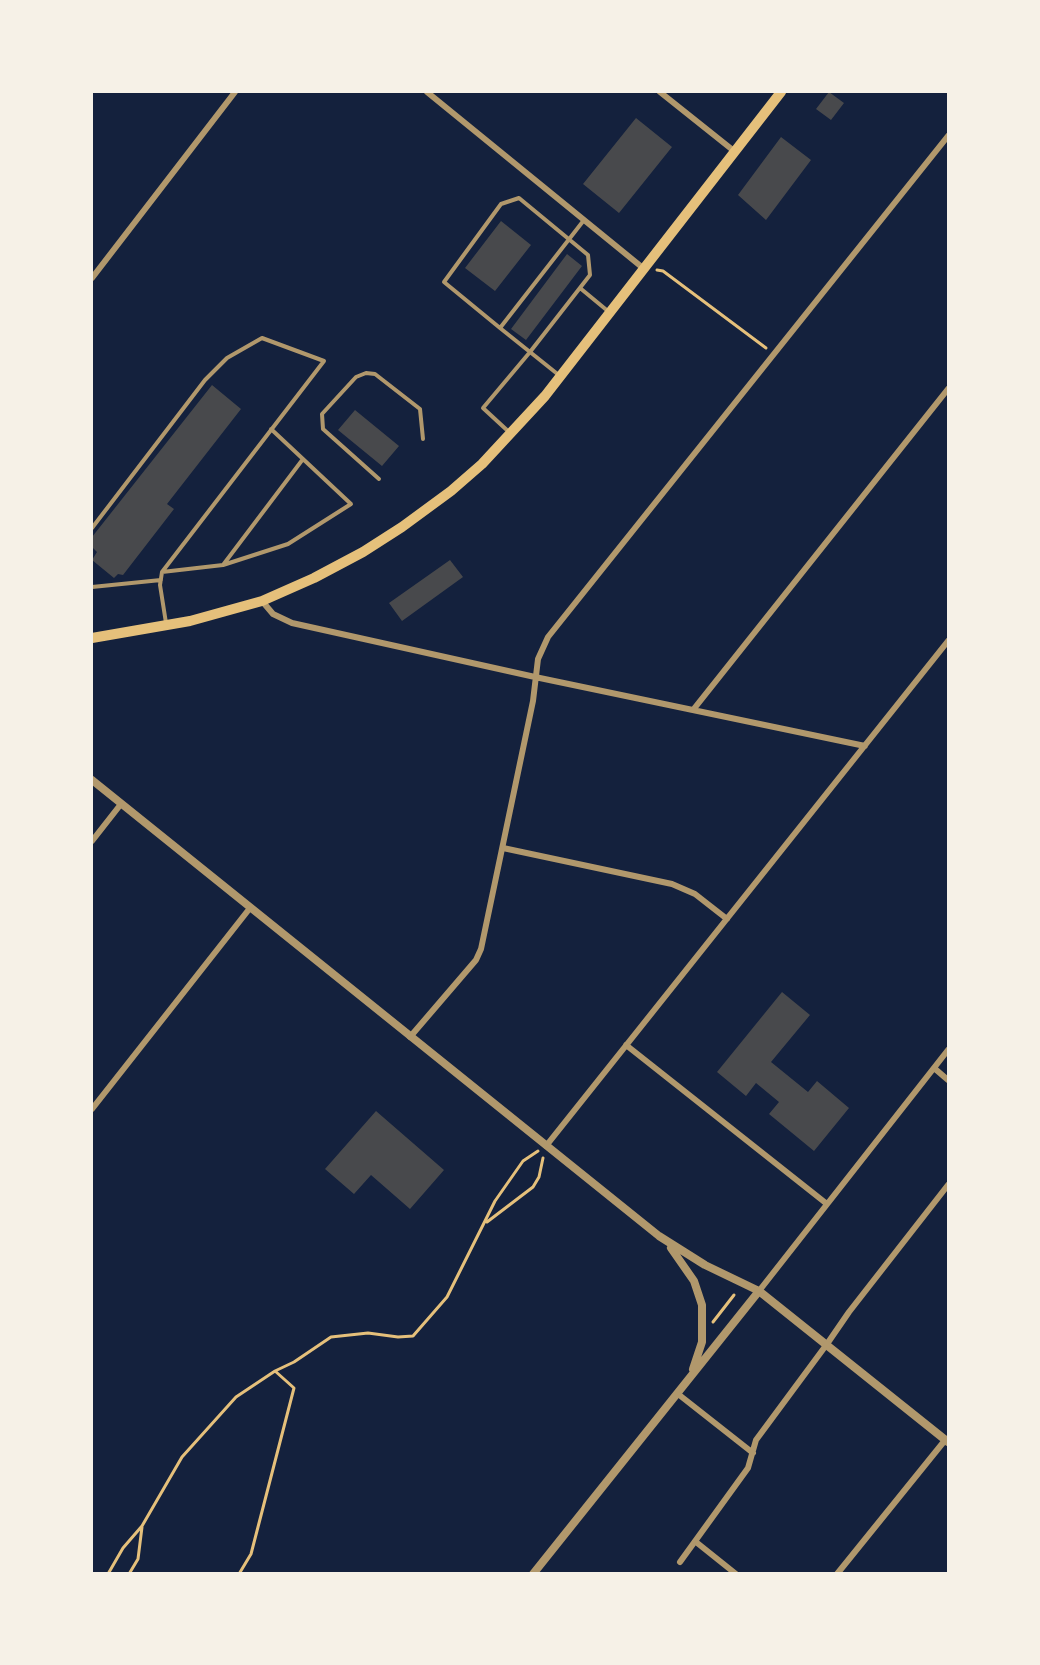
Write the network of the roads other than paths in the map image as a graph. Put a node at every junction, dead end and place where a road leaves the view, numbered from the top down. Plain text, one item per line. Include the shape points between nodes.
1 (235, 92) edge
2 (426, 92) edge
3 (660, 92) edge
4 (781, 92) edge
5 (948, 136) edge
6 (734, 151) junction
7 (584, 220) junction
8 (569, 239) junction
9 (643, 268) junction
10 (92, 278) edge
11 (580, 288) junction
12 (609, 312) junction
13 (500, 328) junction
14 (530, 352) junction
15 (560, 376) junction
16 (948, 389) edge
17 (271, 429) junction
18 (511, 434) junction
19 (423, 439) dead end
20 (303, 459) junction
21 (379, 479) dead end
22 (92, 528) edge
23 (223, 565) junction
24 (162, 572) junction
25 (161, 580) junction
26 (92, 587) edge
27 (262, 601) junction
28 (166, 626) junction
29 (92, 638) edge
30 (948, 641) edge
31 (535, 677) junction
32 (693, 710) junction
33 (865, 746) junction
34 (92, 780) edge
35 (121, 804) junction
36 (92, 841) edge
37 (503, 848) junction
38 (250, 908) junction
39 (727, 919) junction
40 (410, 1037) junction
41 (627, 1045) junction
42 (948, 1050) edge
43 (934, 1068) junction
44 (948, 1080) edge
45 (92, 1109) edge
46 (546, 1146) junction
47 (948, 1185) edge
48 (826, 1204) junction
49 (668, 1243) junction
50 (759, 1291) junction
51 (827, 1344) junction
52 (689, 1379) junction
53 (678, 1394) junction
54 (947, 1440) edge
55 (753, 1453) junction
56 (696, 1542) junction
57 (680, 1562) dead end
58 (533, 1574) edge
59 (736, 1574) edge
60 (837, 1574) edge

1 - 10 street
2 - 7 street
3 - 6 street
4 - 6 main road
5 - 31 street via 548,637
6 - 9 main road
7 - 8 lane
7 - 9 street
8 - 11 lane via 588,255 590,275
8 - 13 lane
8 - 13 lane via 519,198 501,204 444,282
9 - 12 main road
11 - 12 lane
11 - 14 lane
12 - 15 main road
13 - 14 lane
14 - 15 lane
14 - 18 lane via 483,408
15 - 18 main road
16 - 32 street
17 - 20 lane
17 - 22 lane via 324,361 262,338 227,358 205,380
17 - 24 lane
18 - 27 main road via 451,491 402,527 329,570
19 - 21 lane via 420,409 375,374 356,377 321,414 323,429
20 - 23 lane
20 - 23 lane via 351,504 288,544
23 - 24 lane
24 - 25 lane
25 - 26 lane
25 - 28 lane
27 - 28 main road
27 - 31 street via 273,614 292,623
28 - 29 main road
30 - 33 street
31 - 32 street
31 - 37 street
32 - 33 street
33 - 39 street
34 - 35 street
35 - 36 street
35 - 38 street
37 - 39 street via 672,884 688,890
37 - 40 street via 482,949
38 - 40 street
38 - 45 street
39 - 41 street
40 - 46 street
41 - 46 street
41 - 48 street
42 - 43 street
43 - 44 street
43 - 48 street
46 - 49 street
47 - 51 street
48 - 50 street
49 - 50 street
49 - 52 street via 694,1281 702,1305 702,1341
50 - 51 street
50 - 52 street
51 - 54 street
51 - 55 street via 756,1440
52 - 53 street
53 - 55 street
53 - 58 street
54 - 60 street
55 - 56 street via 748,1468
56 - 57 street
56 - 59 street

